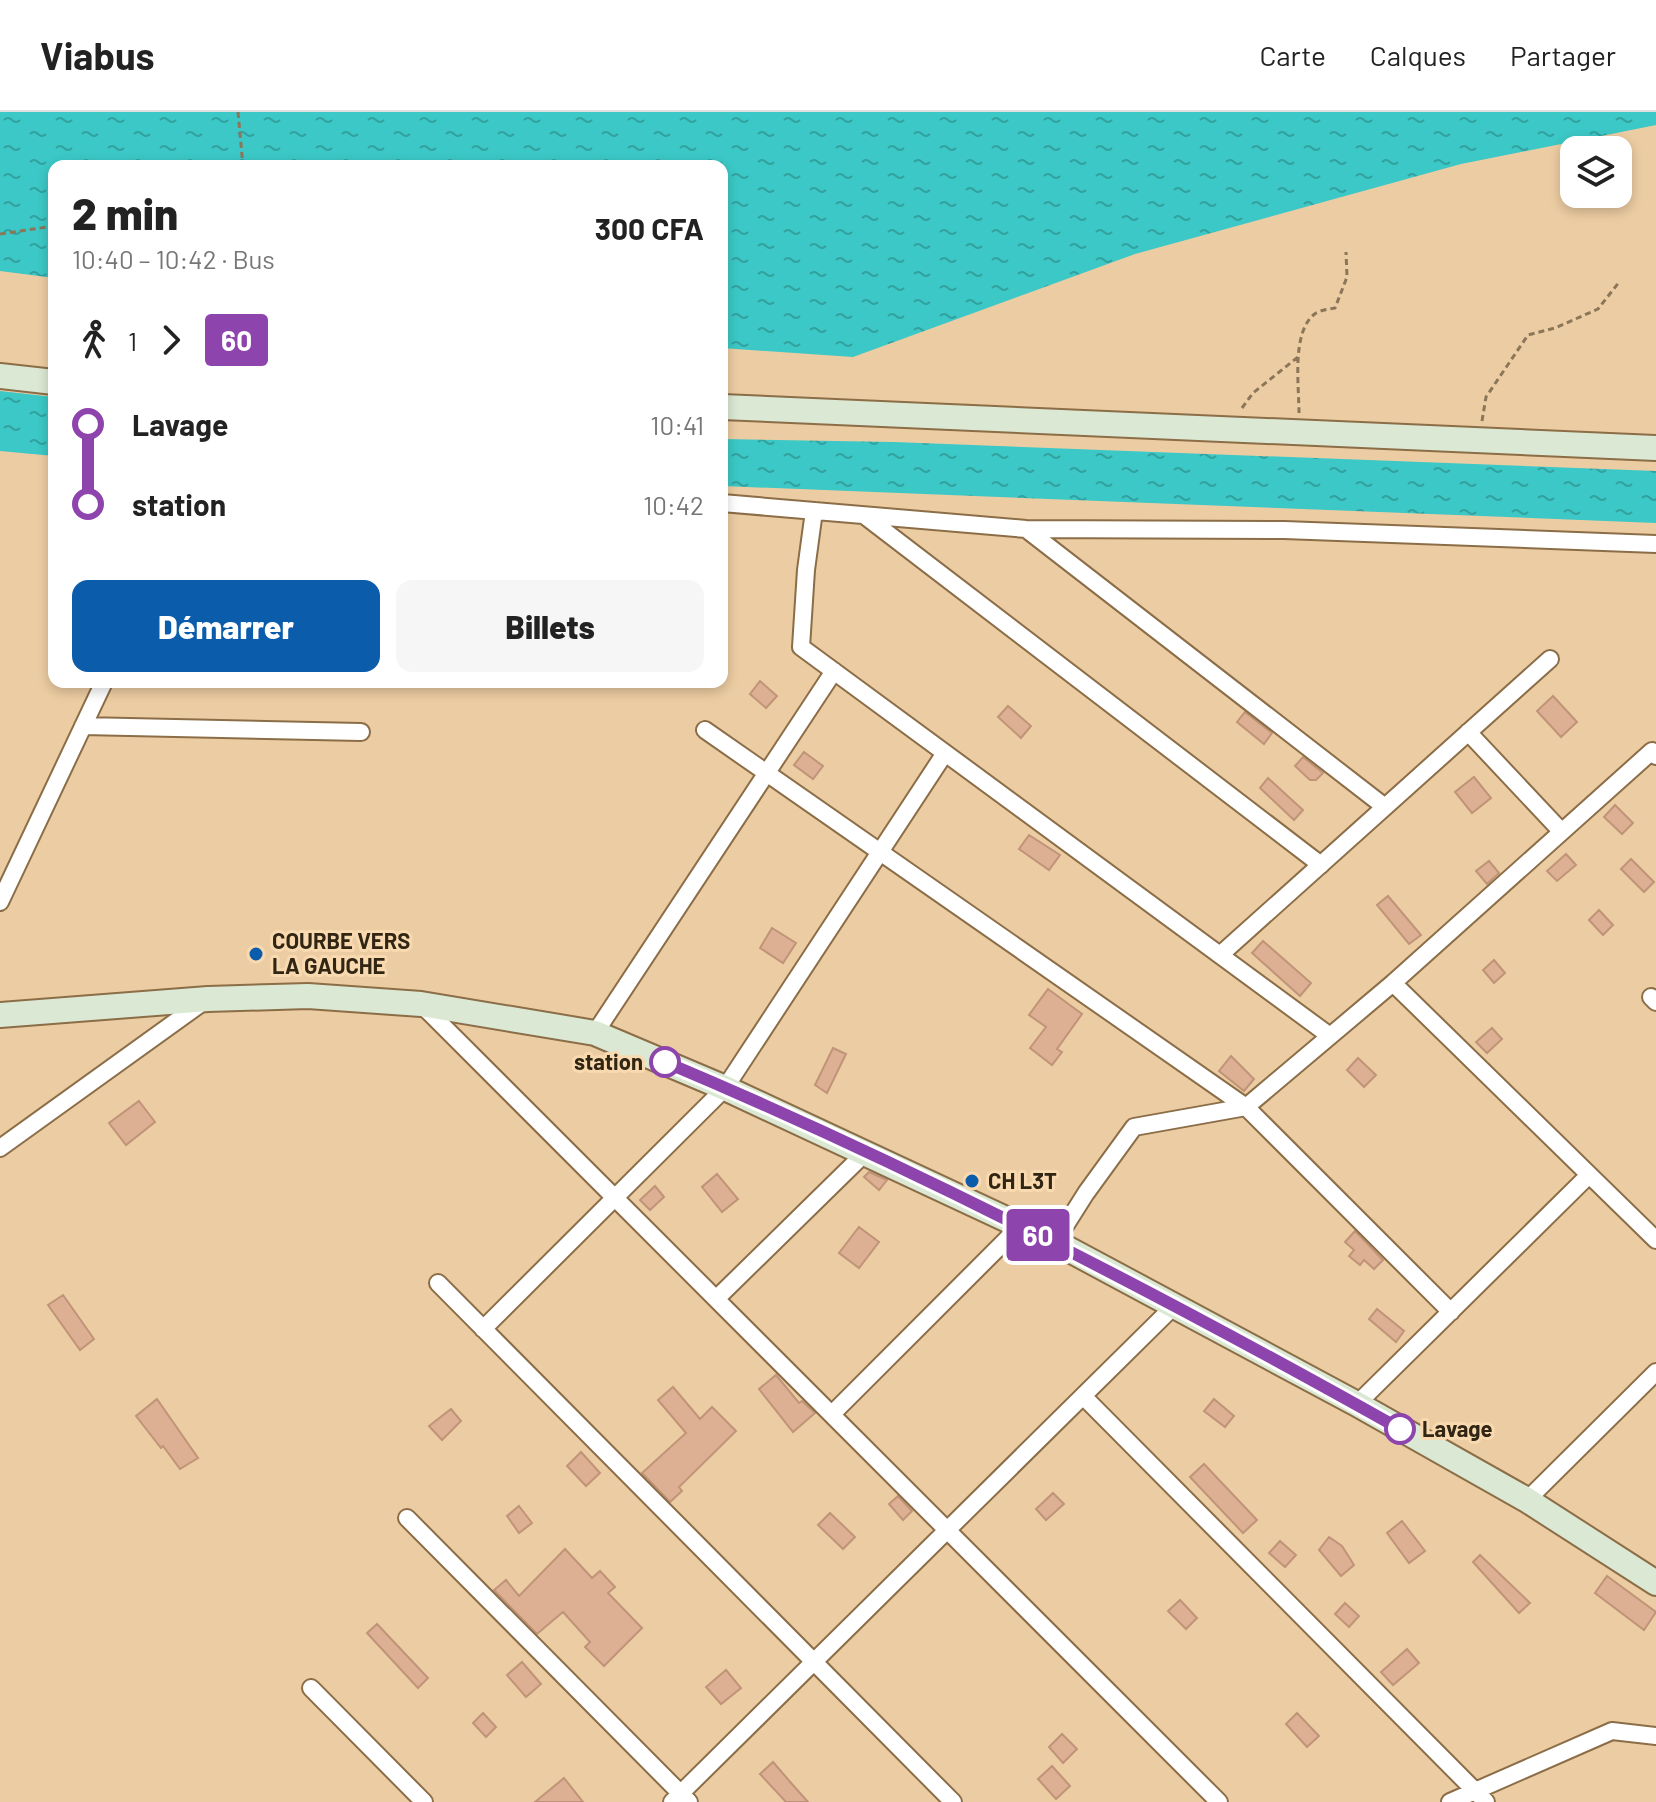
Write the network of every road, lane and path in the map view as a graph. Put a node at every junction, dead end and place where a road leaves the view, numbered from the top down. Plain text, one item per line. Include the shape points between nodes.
1 (238, 112) edge
2 (242, 160) edge
3 (48, 227) edge
4 (0, 234) edge
5 (1346, 252) dead end
6 (1620, 281) dead end
7 (1298, 357) junction
8 (0, 376) edge
9 (48, 381) edge
10 (728, 407) edge
11 (1224, 429) junction
12 (1299, 433) junction
13 (1479, 441) junction
14 (1656, 448) edge
15 (728, 504) edge
16 (814, 511) junction
17 (863, 515) junction
18 (1026, 529) junction
19 (1656, 544) edge
20 (1550, 659) dead end
21 (834, 671) junction
22 (101, 688) edge
23 (83, 726) junction
24 (705, 730) dead end
25 (361, 732) dead end
26 (1468, 732) junction
27 (945, 753) junction
28 (1656, 756) edge
29 (766, 772) junction
30 (1385, 807) junction
31 (1561, 831) junction
32 (881, 852) junction
33 (1321, 865) junction
34 (0, 902) edge
35 (1220, 955) junction
36 (1393, 983) junction
37 (208, 999) junction
38 (421, 1004) junction
39 (0, 1015) edge
40 (595, 1033) junction
41 (1330, 1036) junction
42 (725, 1088) junction
43 (1246, 1107) junction
44 (0, 1148) edge
45 (865, 1153) junction
46 (1589, 1175) junction
47 (616, 1199) junction
48 (1020, 1226) junction
49 (1656, 1240) edge
50 (1055, 1242) junction
51 (438, 1283) dead end
52 (716, 1299) junction
53 (1174, 1306) junction
54 (1451, 1312) junction
55 (483, 1329) junction
56 (1656, 1372) edge
57 (1083, 1396) junction
58 (1357, 1404) junction
59 (832, 1414) junction
60 (1527, 1500) junction
61 (407, 1518) dead end
62 (947, 1530) junction
63 (1656, 1583) edge
64 (814, 1662) junction
65 (311, 1688) dead end
66 (1656, 1736) edge
67 (1480, 1797) edge
68 (681, 1799) edge
69 (424, 1802) edge
70 (953, 1802) edge
71 (1219, 1802) edge
72 (1450, 1802) edge

1 - 2 path
3 - 4 path
5 - 7 path via 1347,277 1335,308 1317,313 1302,331
6 - 13 path via 1598,309 1528,335 1486,397
7 - 11 path via 1253,393
7 - 12 path
8 - 9 main road
10 - 11 main road
11 - 12 main road
12 - 13 main road
13 - 14 main road
15 - 16 street
16 - 17 street
16 - 21 street via 801,647
17 - 18 street
17 - 33 street
18 - 19 street via 1284,530
18 - 30 street
20 - 26 street
21 - 27 street
21 - 29 street
22 - 23 street
23 - 25 street
23 - 34 street
24 - 29 street
26 - 30 street
26 - 31 street
27 - 32 street
27 - 35 street
28 - 31 street via 1652,751
29 - 32 street
29 - 40 street
30 - 33 street
31 - 36 street
32 - 42 street
32 - 43 street
33 - 35 street
35 - 41 street
36 - 41 street
36 - 46 street
37 - 38 main road via 308,996
37 - 39 main road
37 - 44 street
38 - 40 main road
38 - 47 street
40 - 42 main road
41 - 43 street
42 - 45 main road
42 - 47 street
43 - 50 street via 1134,1127
43 - 54 street
45 - 48 main road
45 - 52 street
46 - 49 street
46 - 54 street
47 - 52 street
47 - 55 street
48 - 50 main road
48 - 59 street
50 - 53 main road
51 - 55 street
52 - 59 street
53 - 57 street
53 - 58 main road
54 - 58 street
55 - 64 street
56 - 60 street
57 - 62 street
57 - 67 street
58 - 60 main road
59 - 62 street
60 - 63 main road
61 - 68 street
62 - 64 street
62 - 71 street
64 - 68 street
64 - 70 street
65 - 69 street
66 - 67 street via 1612,1731
67 - 72 street

